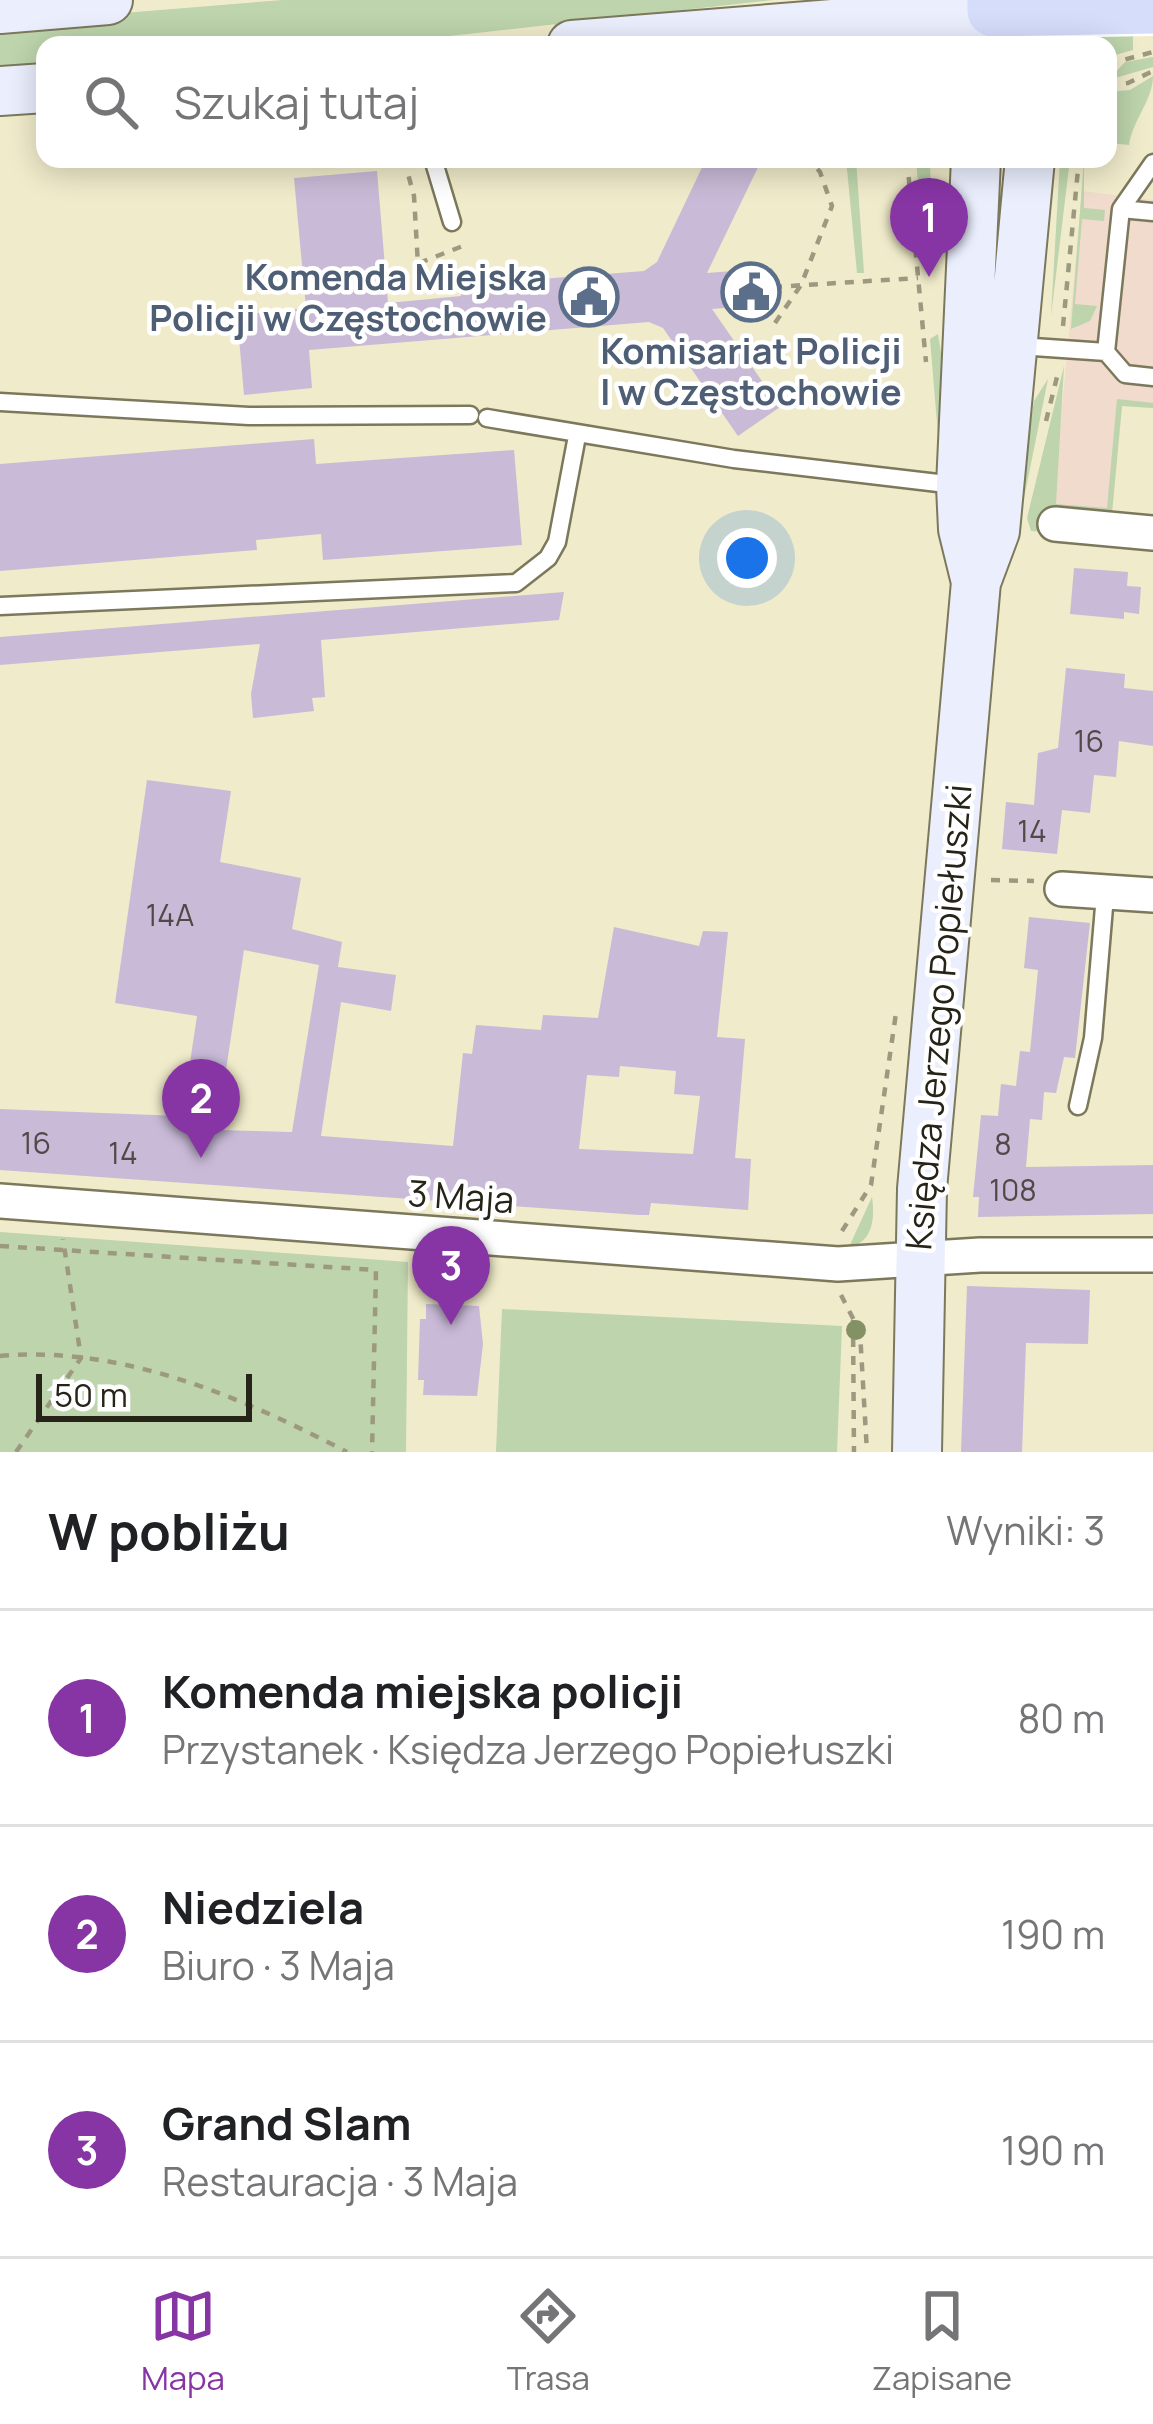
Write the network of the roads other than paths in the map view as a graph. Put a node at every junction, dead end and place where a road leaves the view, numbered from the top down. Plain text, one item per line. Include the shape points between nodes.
1 (108, 0) edge
2 (1153, 8) edge
3 (0, 9) edge
4 (1017, 19) edge
5 (852, 34) edge
6 (801, 36) edge
7 (36, 89) edge
8 (0, 91) edge
9 (1153, 163) edge
10 (437, 168) edge
11 (976, 168) edge
12 (1029, 168) edge
13 (1121, 209) junction
14 (1153, 212) edge
15 (452, 222) dead end
16 (1012, 345) junction
17 (1106, 352) junction
18 (1153, 377) edge
19 (0, 402) edge
20 (577, 436) junction
21 (962, 485) junction
22 (1055, 524) dead end
23 (1153, 533) edge
24 (976, 582) junction
25 (0, 606) edge
26 (1062, 889) road end
27 (1112, 894) junction
28 (1153, 895) edge
29 (1078, 1106) dead end
30 (0, 1202) edge
31 (1153, 1255) edge
32 (917, 1258) junction
33 (917, 1452) edge

1 - 3 main road
2 - 4 main road
4 - 5 main road
5 - 6 main road
7 - 8 main road
9 - 13 lane
10 - 15 lane
11 - 21 main road, Księdza Jerzego Popiełuszki
12 - 16 main road, Księdza Jerzego Popiełuszki
13 - 14 lane
13 - 17 lane
16 - 17 lane
16 - 24 main road, Księdza Jerzego Popiełuszki via 995,531
17 - 18 lane via 1125,374
19 - 20 lane via 249,416 478,416
20 - 21 lane
20 - 25 lane via 557,542 516,583
21 - 24 main road, Księdza Jerzego Popiełuszki
22 - 23 street
24 - 32 main road, Księdza Jerzego Popiełuszki
26 - 27 street
27 - 28 street
27 - 29 lane
30 - 32 street, 3 Maja via 838,1264
31 - 32 street, 3 Maja
32 - 33 main road, Księdza Jerzego Popiełuszki

